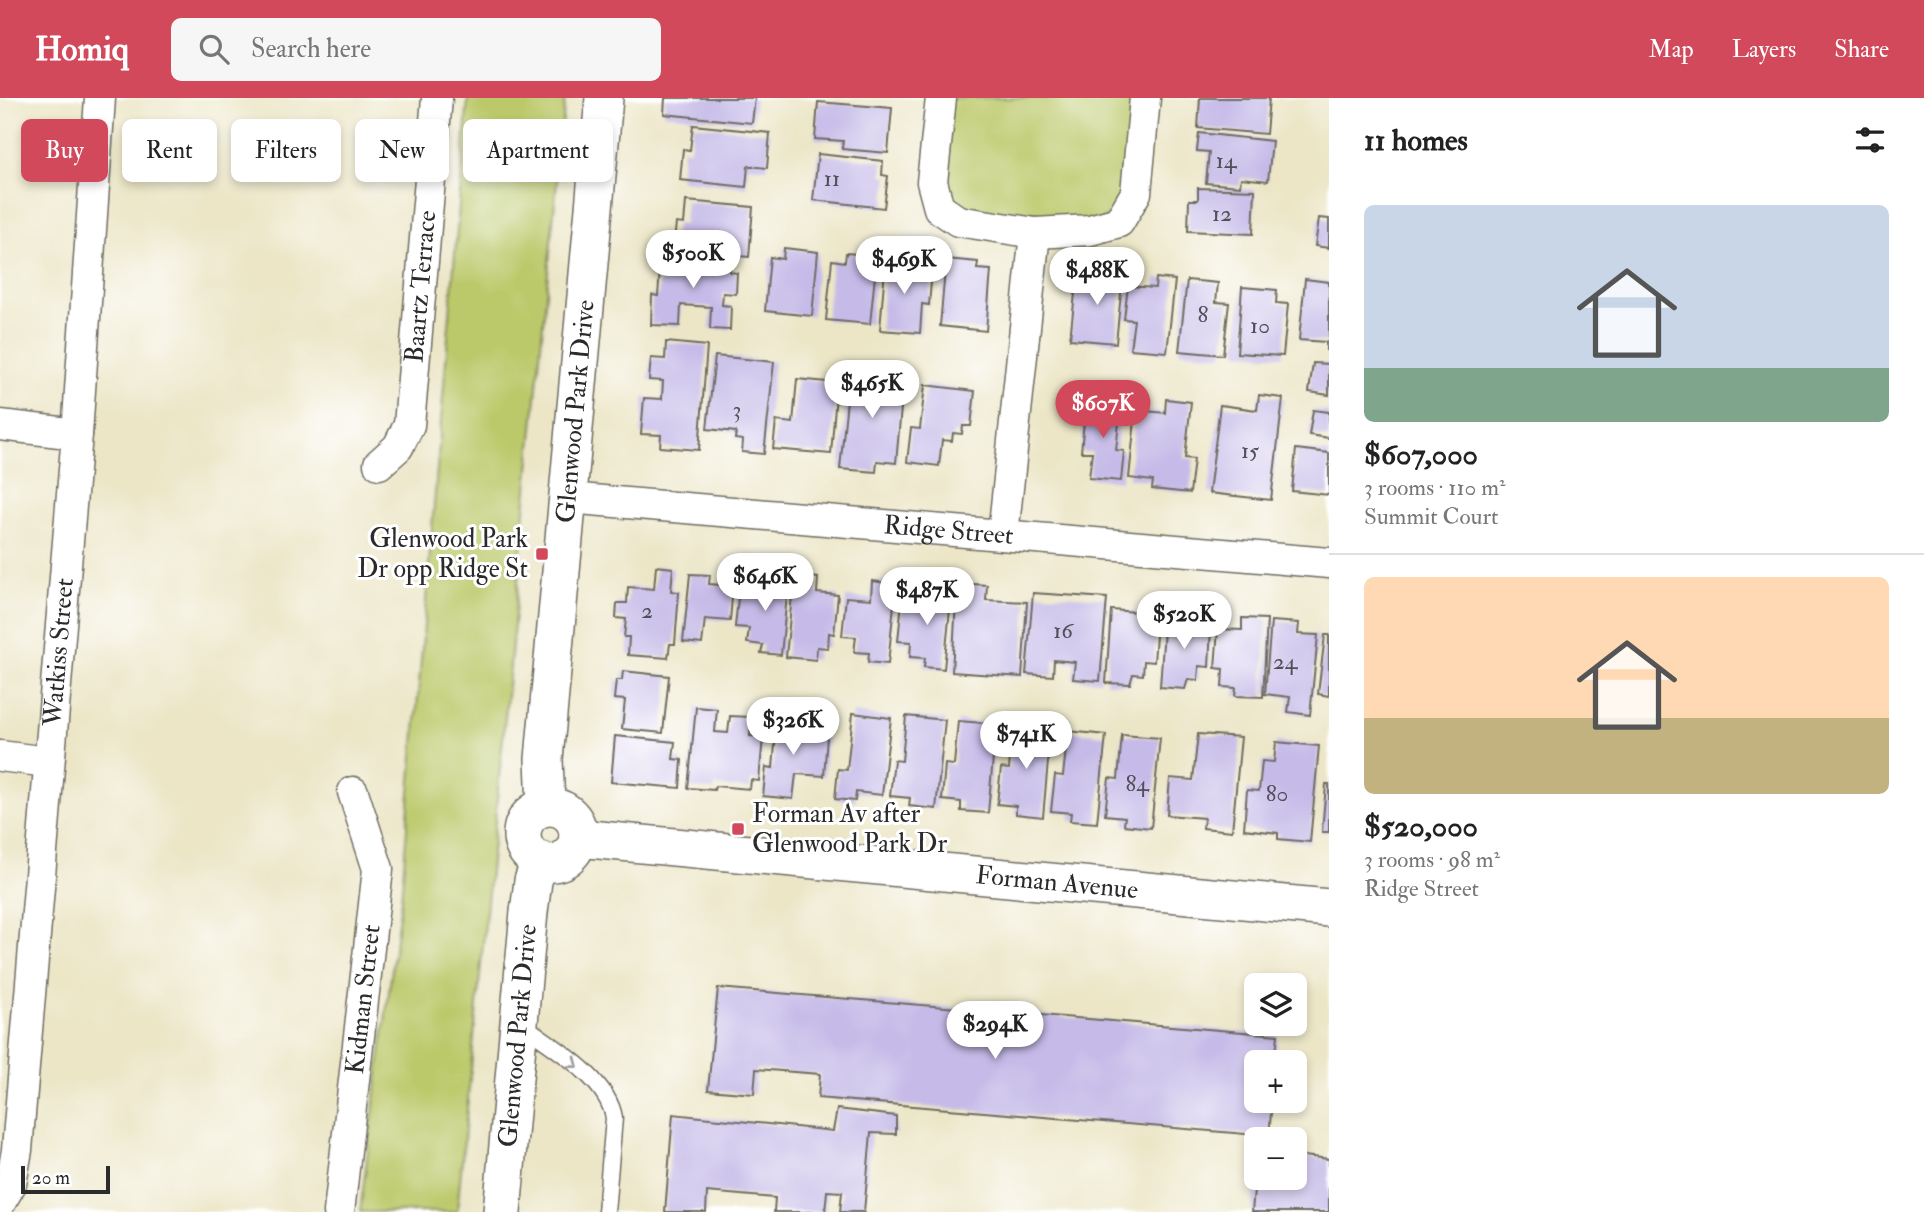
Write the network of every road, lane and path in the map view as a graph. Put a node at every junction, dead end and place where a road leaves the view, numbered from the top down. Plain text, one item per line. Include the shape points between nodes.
1 (100, 98) edge
2 (437, 98) edge
3 (604, 98) edge
4 (941, 98) edge
5 (1144, 98) edge
6 (1035, 233) junction
7 (0, 425) edge
8 (77, 434) junction
9 (379, 464) dead end
10 (568, 498) junction
11 (1003, 535) junction
12 (1329, 562) edge
13 (0, 756) edge
14 (48, 762) junction
15 (353, 792) dead end
16 (546, 807) junction
17 (578, 838) junction
18 (540, 860) junction
19 (1329, 908) edge
20 (520, 1023) junction
21 (0, 1203) edge
22 (339, 1212) edge
23 (502, 1212) edge
24 (606, 1212) edge

1 - 8 street, Watkiss Street
2 - 9 street, Baartz Terrace via 409,425 398,447
3 - 10 street, Glenwood Park Drive
4 - 6 street via 932,182 939,208 958,221
5 - 6 street via 1136,193 1119,222 1090,230
6 - 11 street
7 - 8 street
8 - 14 street, Watkiss Street
10 - 11 street, Ridge Street
10 - 16 street, Glenwood Park Drive via 544,759
11 - 12 street, Ridge Street
13 - 14 street
14 - 21 street, Watkiss Street via 18,1150 11,1184
15 - 22 street, Kidman Street via 378,869
16 - 17 street via 570,814
16 - 18 street via 530,815 522,832 526,849
17 - 18 street via 564,859
17 - 19 street, Forman Avenue
18 - 20 street, Glenwood Park Drive via 533,881
20 - 23 street, Glenwood Park Drive
20 -> 24 lane via 595,1080 612,1104

